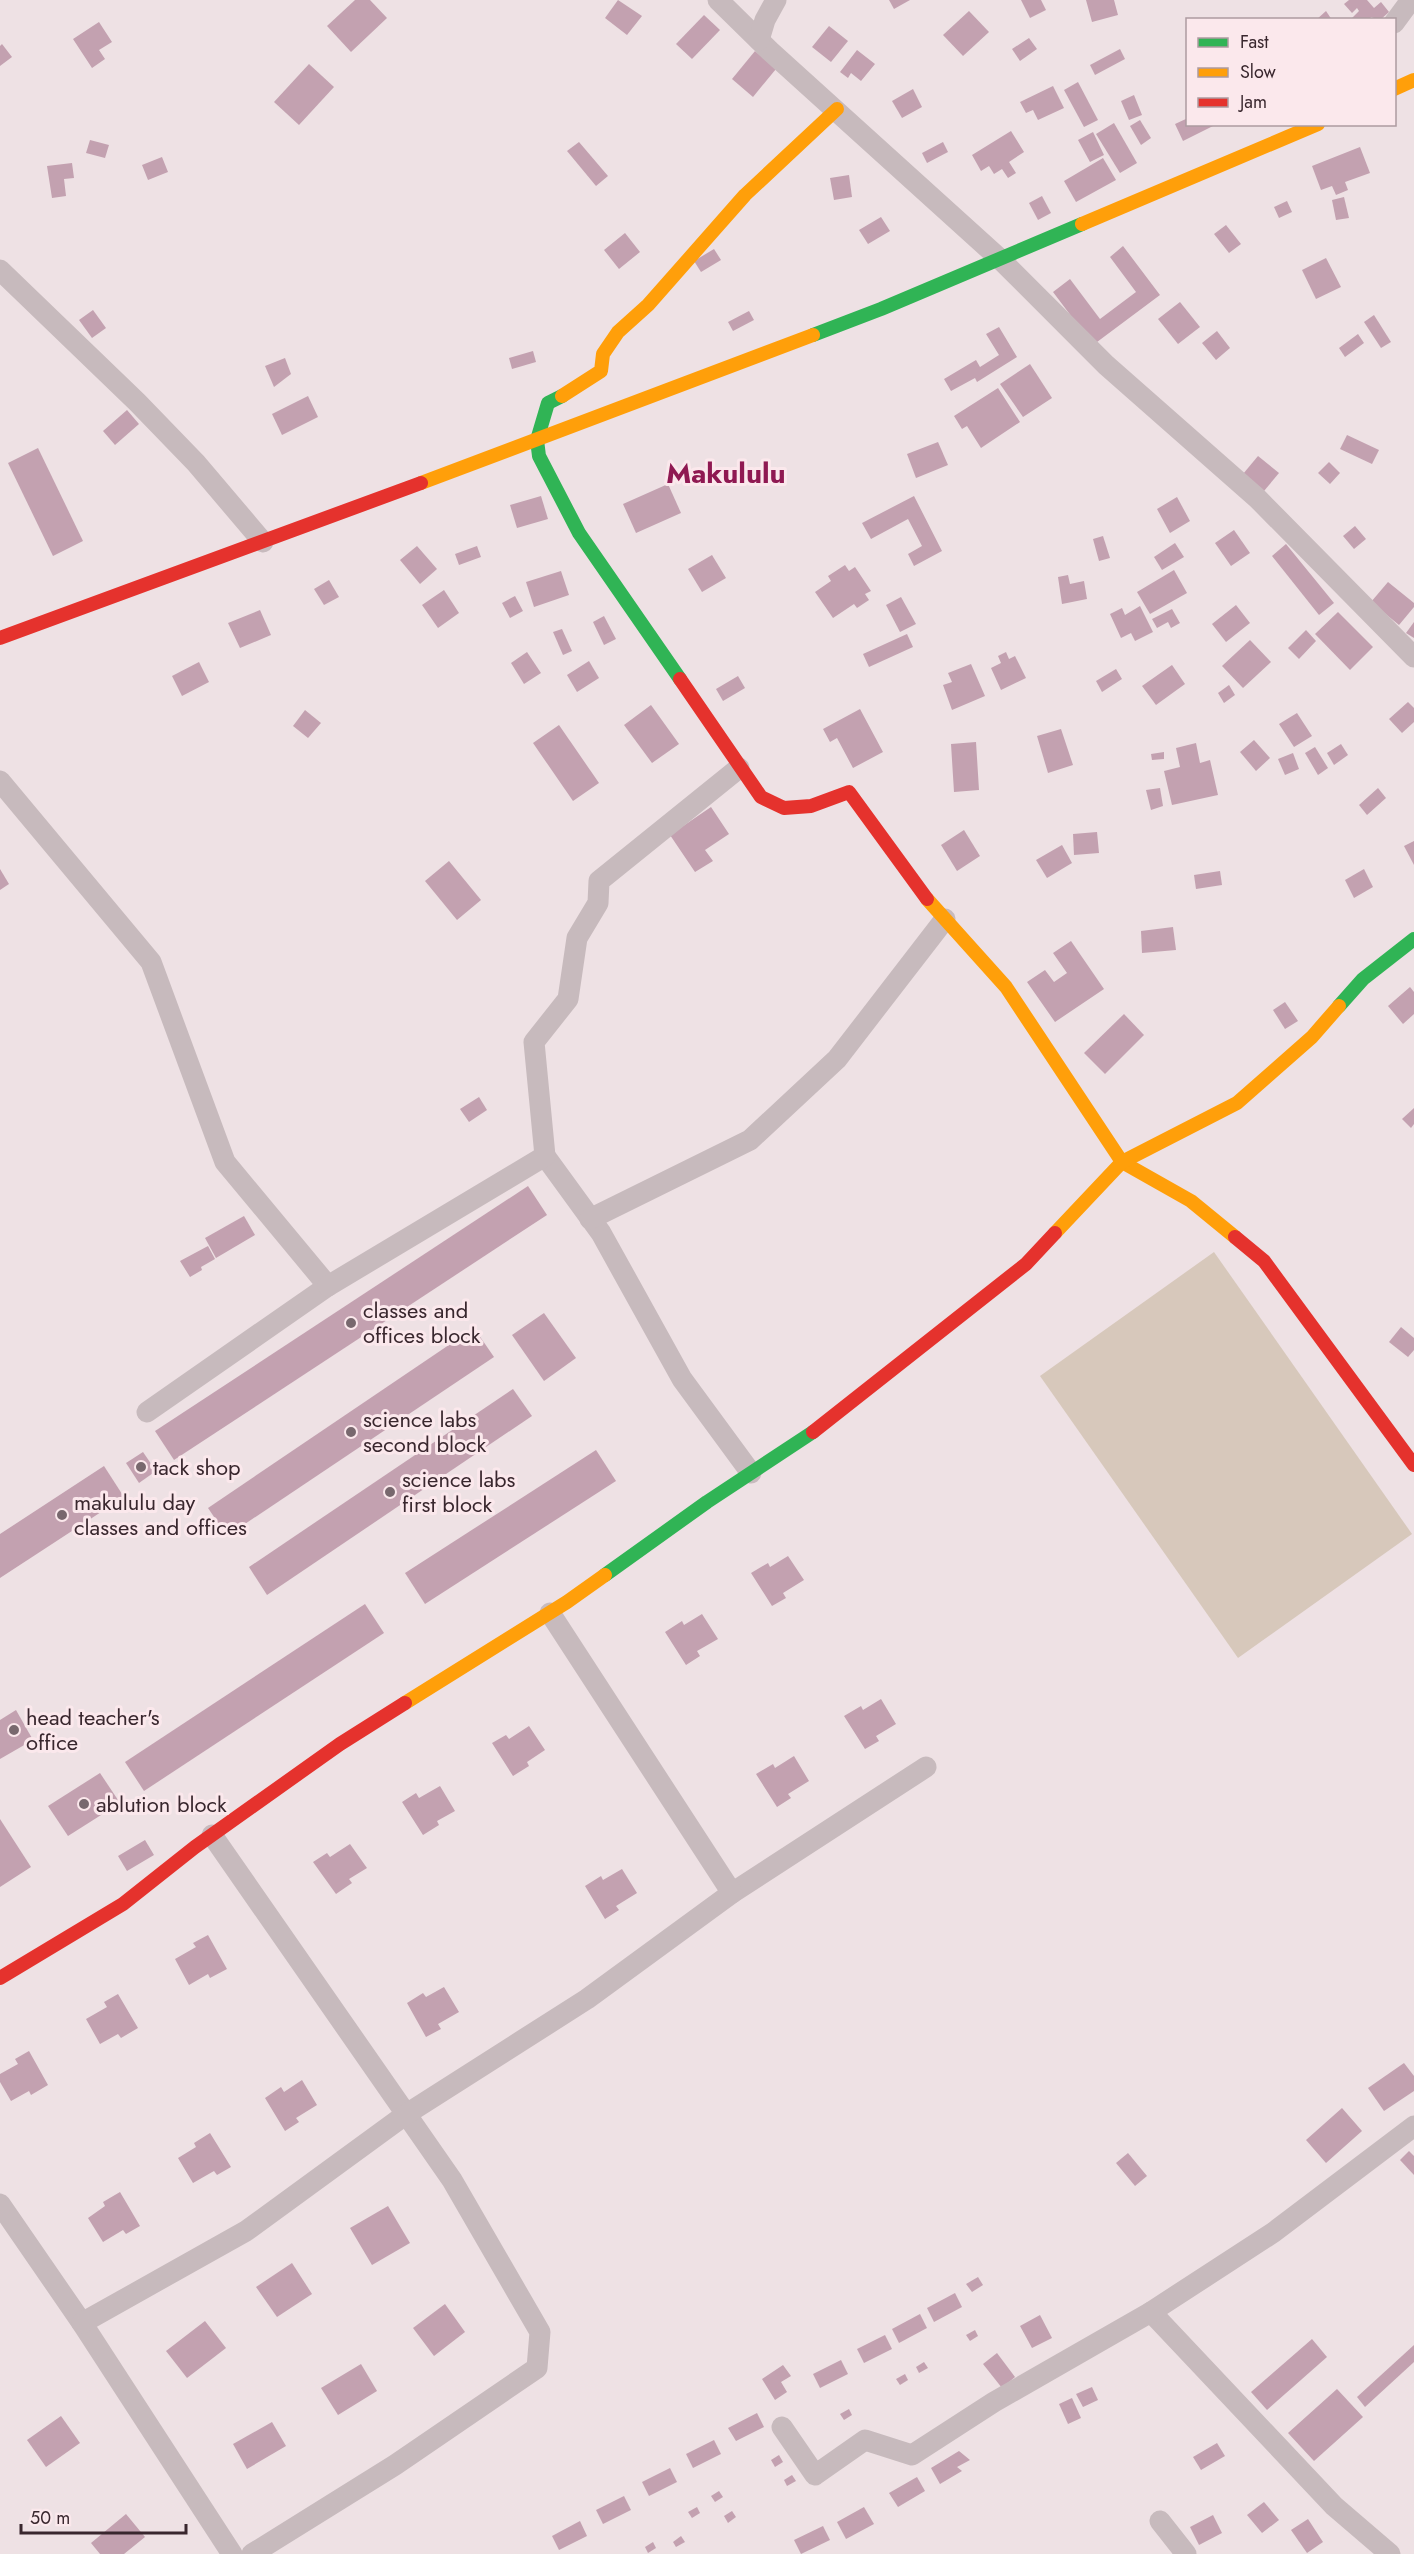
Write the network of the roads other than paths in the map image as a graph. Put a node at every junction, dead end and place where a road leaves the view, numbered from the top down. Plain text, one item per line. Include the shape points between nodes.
1 (718, 0) edge
2 (776, 0) edge
3 (1411, 0) edge
4 (1396, 22) edge
5 (759, 40) junction
6 (1414, 80) edge
7 (1396, 89) edge
8 (837, 109) junction
9 (1313, 126) edge
10 (1000, 259) junction
11 (0, 270) edge
12 (537, 440) junction
13 (263, 542) junction
14 (0, 638) edge
15 (1414, 657) edge
16 (739, 768) junction
17 (0, 781) edge
18 (945, 919) junction
19 (1414, 939) edge
20 (545, 1156) junction
21 (1122, 1162) junction
22 (590, 1219) junction
23 (328, 1286) junction
24 (147, 1413) dead end
25 (1414, 1465) edge
26 (751, 1473) junction
27 (550, 1613) junction
28 (926, 1767) dead end
29 (212, 1835) junction
30 (732, 1893) junction
31 (0, 1978) edge
32 (405, 2115) junction
33 (1414, 2126) edge
34 (0, 2204) edge
35 (1151, 2312) junction
36 (82, 2323) junction
37 (782, 2427) dead end
38 (1160, 2521) dead end
39 (232, 2554) edge
40 (252, 2554) edge
41 (1186, 2554) edge
42 (1390, 2554) edge

1 - 5 street
2 - 5 street
3 - 4 street
5 - 8 street
6 - 7 street
8 - 10 street
8 - 12 street via 745,195 648,305 618,332 603,354 601,371 549,403
9 - 10 street
10 - 12 street via 881,309
10 - 15 street via 1106,365 1257,498
11 - 13 street via 196,463
12 - 13 street
12 - 16 street via 539,456 579,533
13 - 14 street
16 - 18 street via 761,797 784,808 811,806 849,792
16 - 20 street via 599,881 598,903 577,938 568,999 534,1042
17 - 23 street via 151,962 225,1162
18 - 21 street via 1006,987
18 - 22 street via 837,1059 750,1140
19 - 21 street via 1363,979 1312,1036 1237,1103
20 - 22 street
20 - 23 street
21 - 25 street via 1191,1201 1264,1261
21 - 26 street via 1026,1264 802,1441
22 - 26 street via 682,1379
23 - 24 street
26 - 27 street
27 - 29 street via 340,1744
27 - 30 street
28 - 30 street
29 - 31 street via 123,1904
29 - 32 street
30 - 32 street via 587,1999
32 - 36 street via 246,2230
32 - 40 street via 453,2180 540,2332 537,2368 395,2465
33 - 35 street via 1274,2232
34 - 36 street
35 - 37 street via 994,2402 912,2455 865,2440 815,2475
35 - 42 street via 1334,2506
36 - 39 street
38 - 41 street

